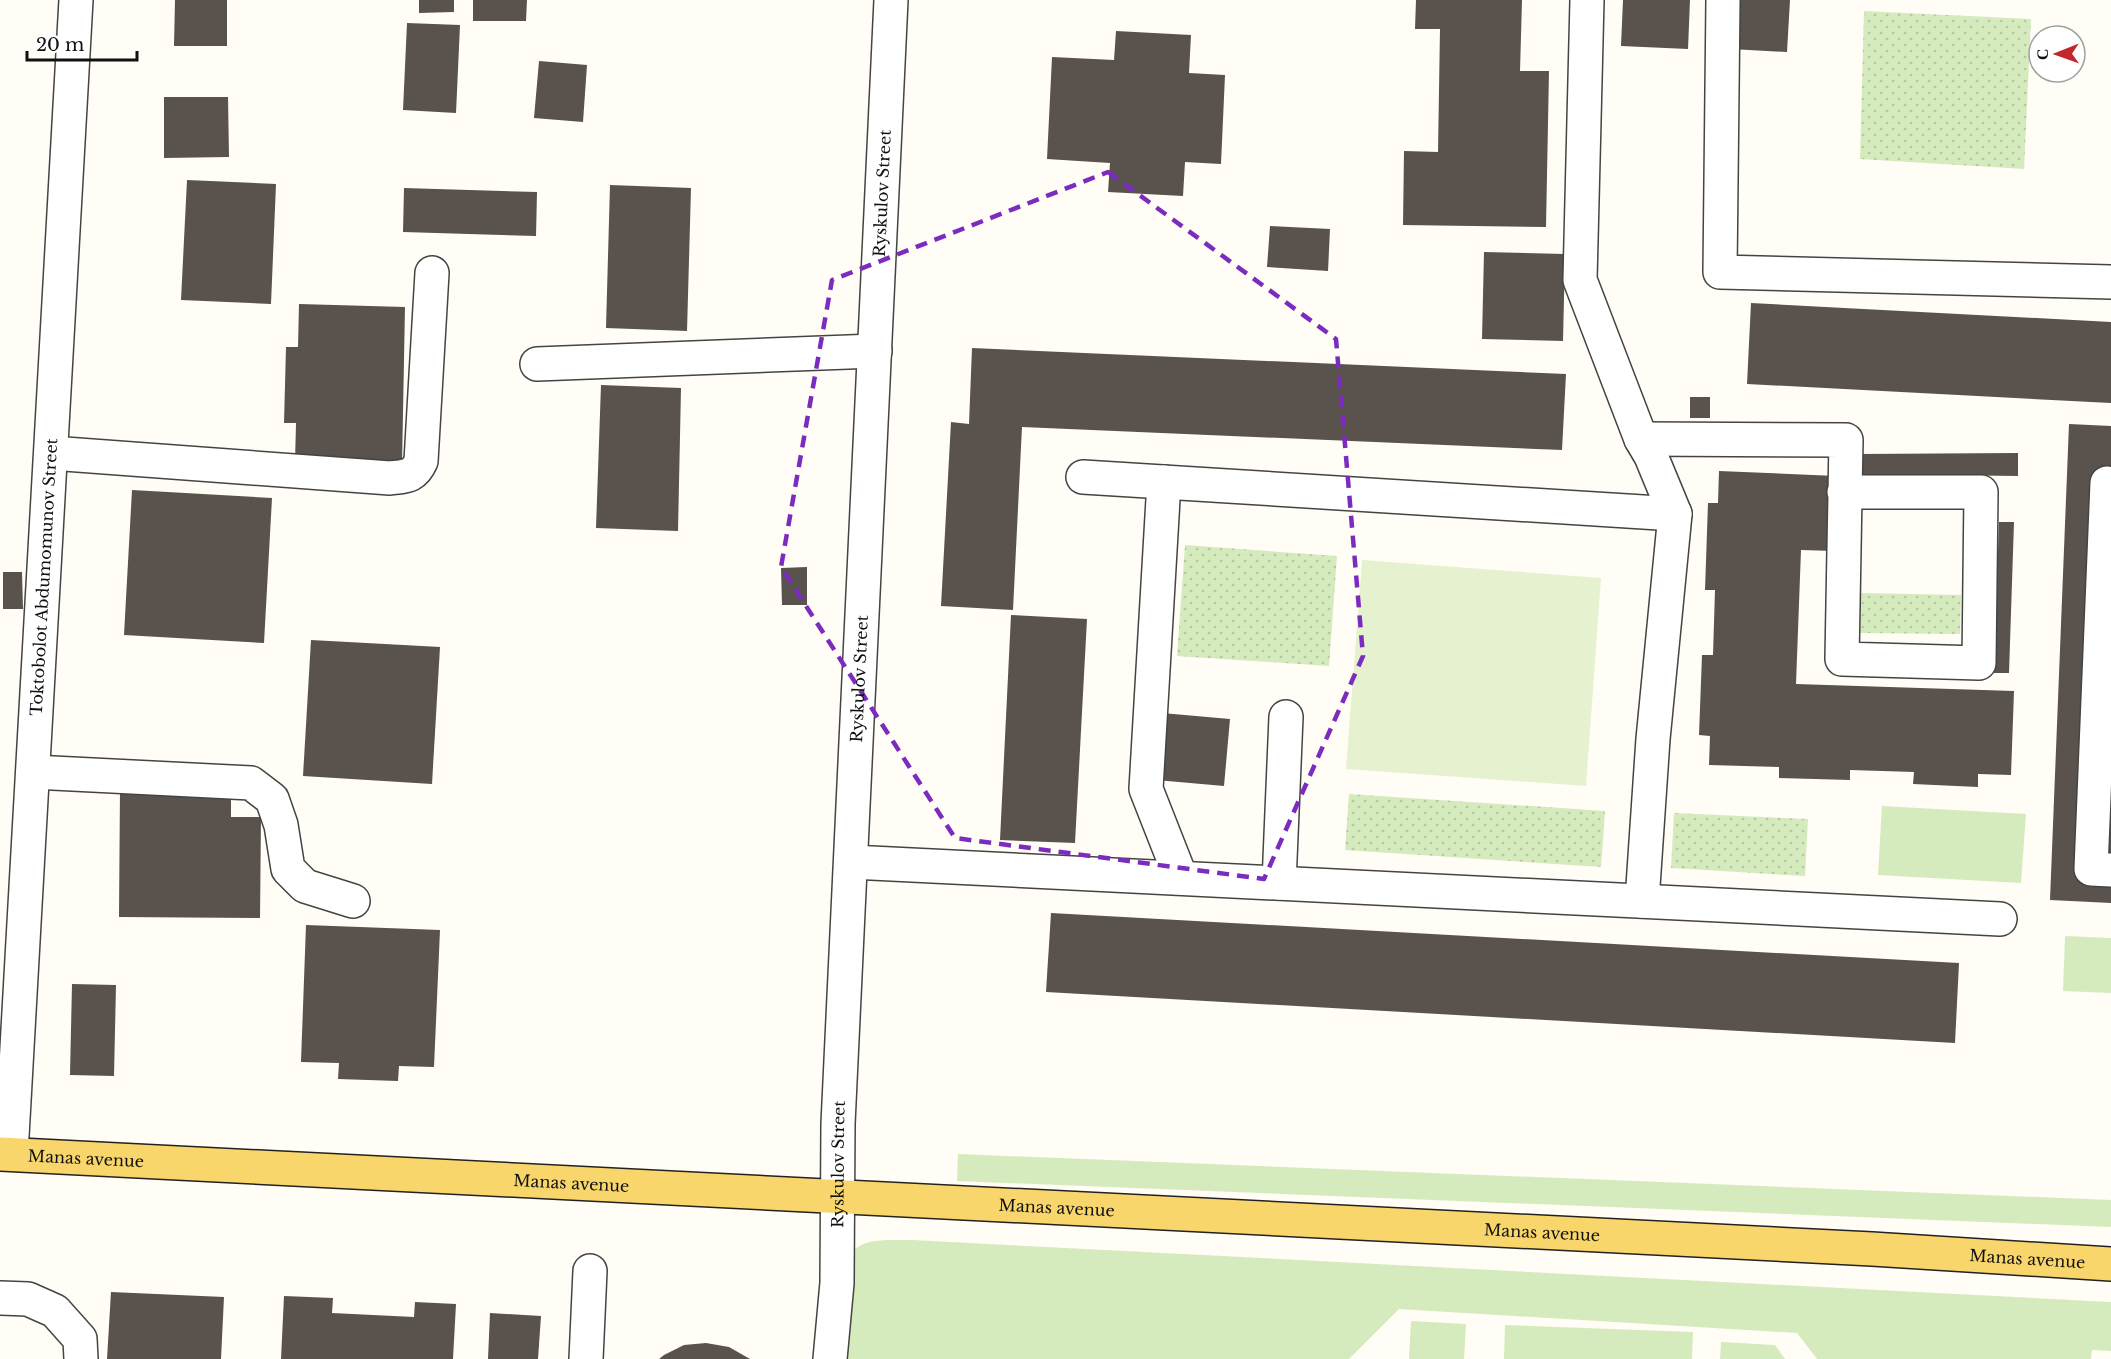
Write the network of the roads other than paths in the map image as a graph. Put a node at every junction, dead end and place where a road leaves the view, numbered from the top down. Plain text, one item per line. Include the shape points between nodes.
1 (76, 0) edge
2 (891, 0) edge
3 (1587, 0) edge
4 (1723, 0) edge
5 (432, 273) dead end
6 (2111, 282) edge
7 (875, 351) junction
8 (537, 364) dead end
9 (1641, 439) junction
10 (51, 453) junction
11 (1083, 477) dead end
12 (1164, 482) junction
13 (2107, 483) dead end
14 (1844, 492) junction
15 (1675, 514) junction
16 (1286, 717) dead end
17 (33, 772) junction
18 (851, 862) junction
19 (2111, 870) edge
20 (1182, 878) junction
21 (1279, 883) junction
22 (353, 901) dead end
23 (1642, 901) junction
24 (2000, 919) dead end
25 (6, 1154) edge
26 (836, 1197) junction
27 (2111, 1264) edge
28 (590, 1271) dead end
29 (0, 1298) edge
30 (81, 1359) edge
31 (586, 1359) edge
32 (830, 1359) edge

1 - 10 street, Toktobolot Abdumomunov Street
2 - 7 street, Ryskulov Street
3 - 9 street via 1580,280
4 - 6 street via 1720,272
5 - 10 street via 421,461 417,470 406,476 390,478
7 - 8 street
7 - 18 street, Ryskulov Street
9 - 14 street via 1846,440
9 - 15 street
10 - 17 street, Toktobolot Abdumomunov Street
11 - 12 street
12 - 15 street
12 - 20 street via 1146,789
13 - 19 street via 2091,869
14 - 14 street via 1842,659 1978,663 1981,492
15 - 23 street
16 - 21 street
17 - 22 street via 251,783 272,799 288,869 305,886
17 - 25 street, Toktobolot Abdumomunov Street
18 - 20 street
18 - 26 street, Ryskulov Street
20 - 21 street
21 - 23 street
23 - 24 street
25 - 26 main road, Manas avenue
26 - 27 main road, Manas avenue
26 - 32 street, Ryskulov Street via 837,1283
28 - 31 street
29 - 30 street via 28,1299 55,1311 80,1339

